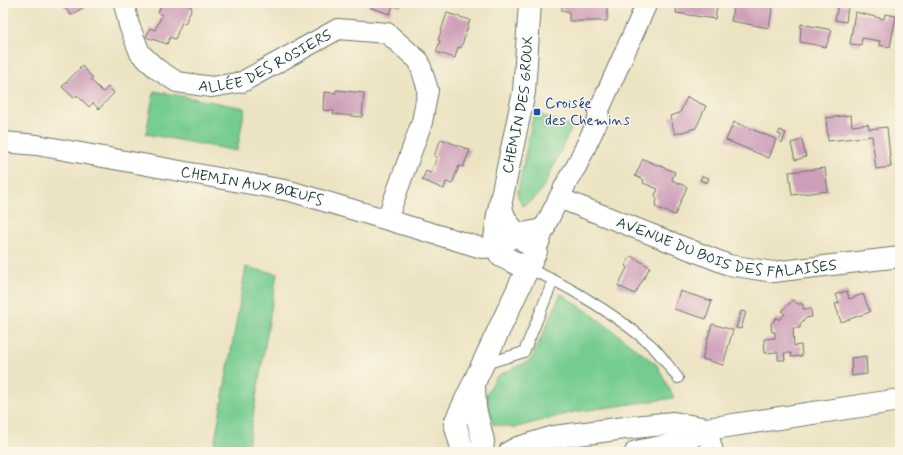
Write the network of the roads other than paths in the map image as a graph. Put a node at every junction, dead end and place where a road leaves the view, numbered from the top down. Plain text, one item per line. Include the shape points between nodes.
1 (124, 3) edge
2 (530, 3) edge
3 (647, 3) edge
4 (3, 142) edge
5 (559, 198) junction
6 (501, 206) junction
7 (387, 219) junction
8 (544, 228) junction
9 (518, 235) junction
10 (496, 248) junction
11 (900, 258) edge
12 (532, 260) junction
13 (553, 281) junction
14 (483, 365) junction
15 (678, 378) dead end
16 (474, 385) junction
17 (900, 400) edge
18 (707, 429) junction
19 (463, 452) edge
20 (482, 452) edge
21 (510, 452) edge
22 (636, 452) edge
23 (713, 452) edge

1 - 7 street, ALLÉE DES ROSIERS via 140,53 157,69 177,82 212,87 242,82 338,29 387,33 419,61 428,90 422,122
2 - 6 street, CHEMIN DES GROUX via 524,92
3 - 5 street via 598,112 599,118
4 - 7 street, CHEMIN AUX BŒUFS via 36,145 290,191
5 - 8 street
5 - 11 street, AVENUE DU BOIS DES FALAISES via 729,265 773,272
6 - 9 street via 505,220
6 - 10 street, CHEMIN DES GROUX
7 - 10 street, CHEMIN AUX BŒUFS via 482,248
8 - 9 street
8 - 12 street
9 - 10 street
9 - 12 street
10 - 12 street via 507,260
12 - 13 lane
12 - 14 street
13 - 14 lane via 524,352
13 - 15 lane via 594,304 653,347
14 - 16 street
16 - 19 street via 455,423
16 - 20 street via 475,408 483,441
17 - 18 street
18 - 21 street via 673,423 625,428 554,437
18 - 22 street via 676,444
18 - 23 street

